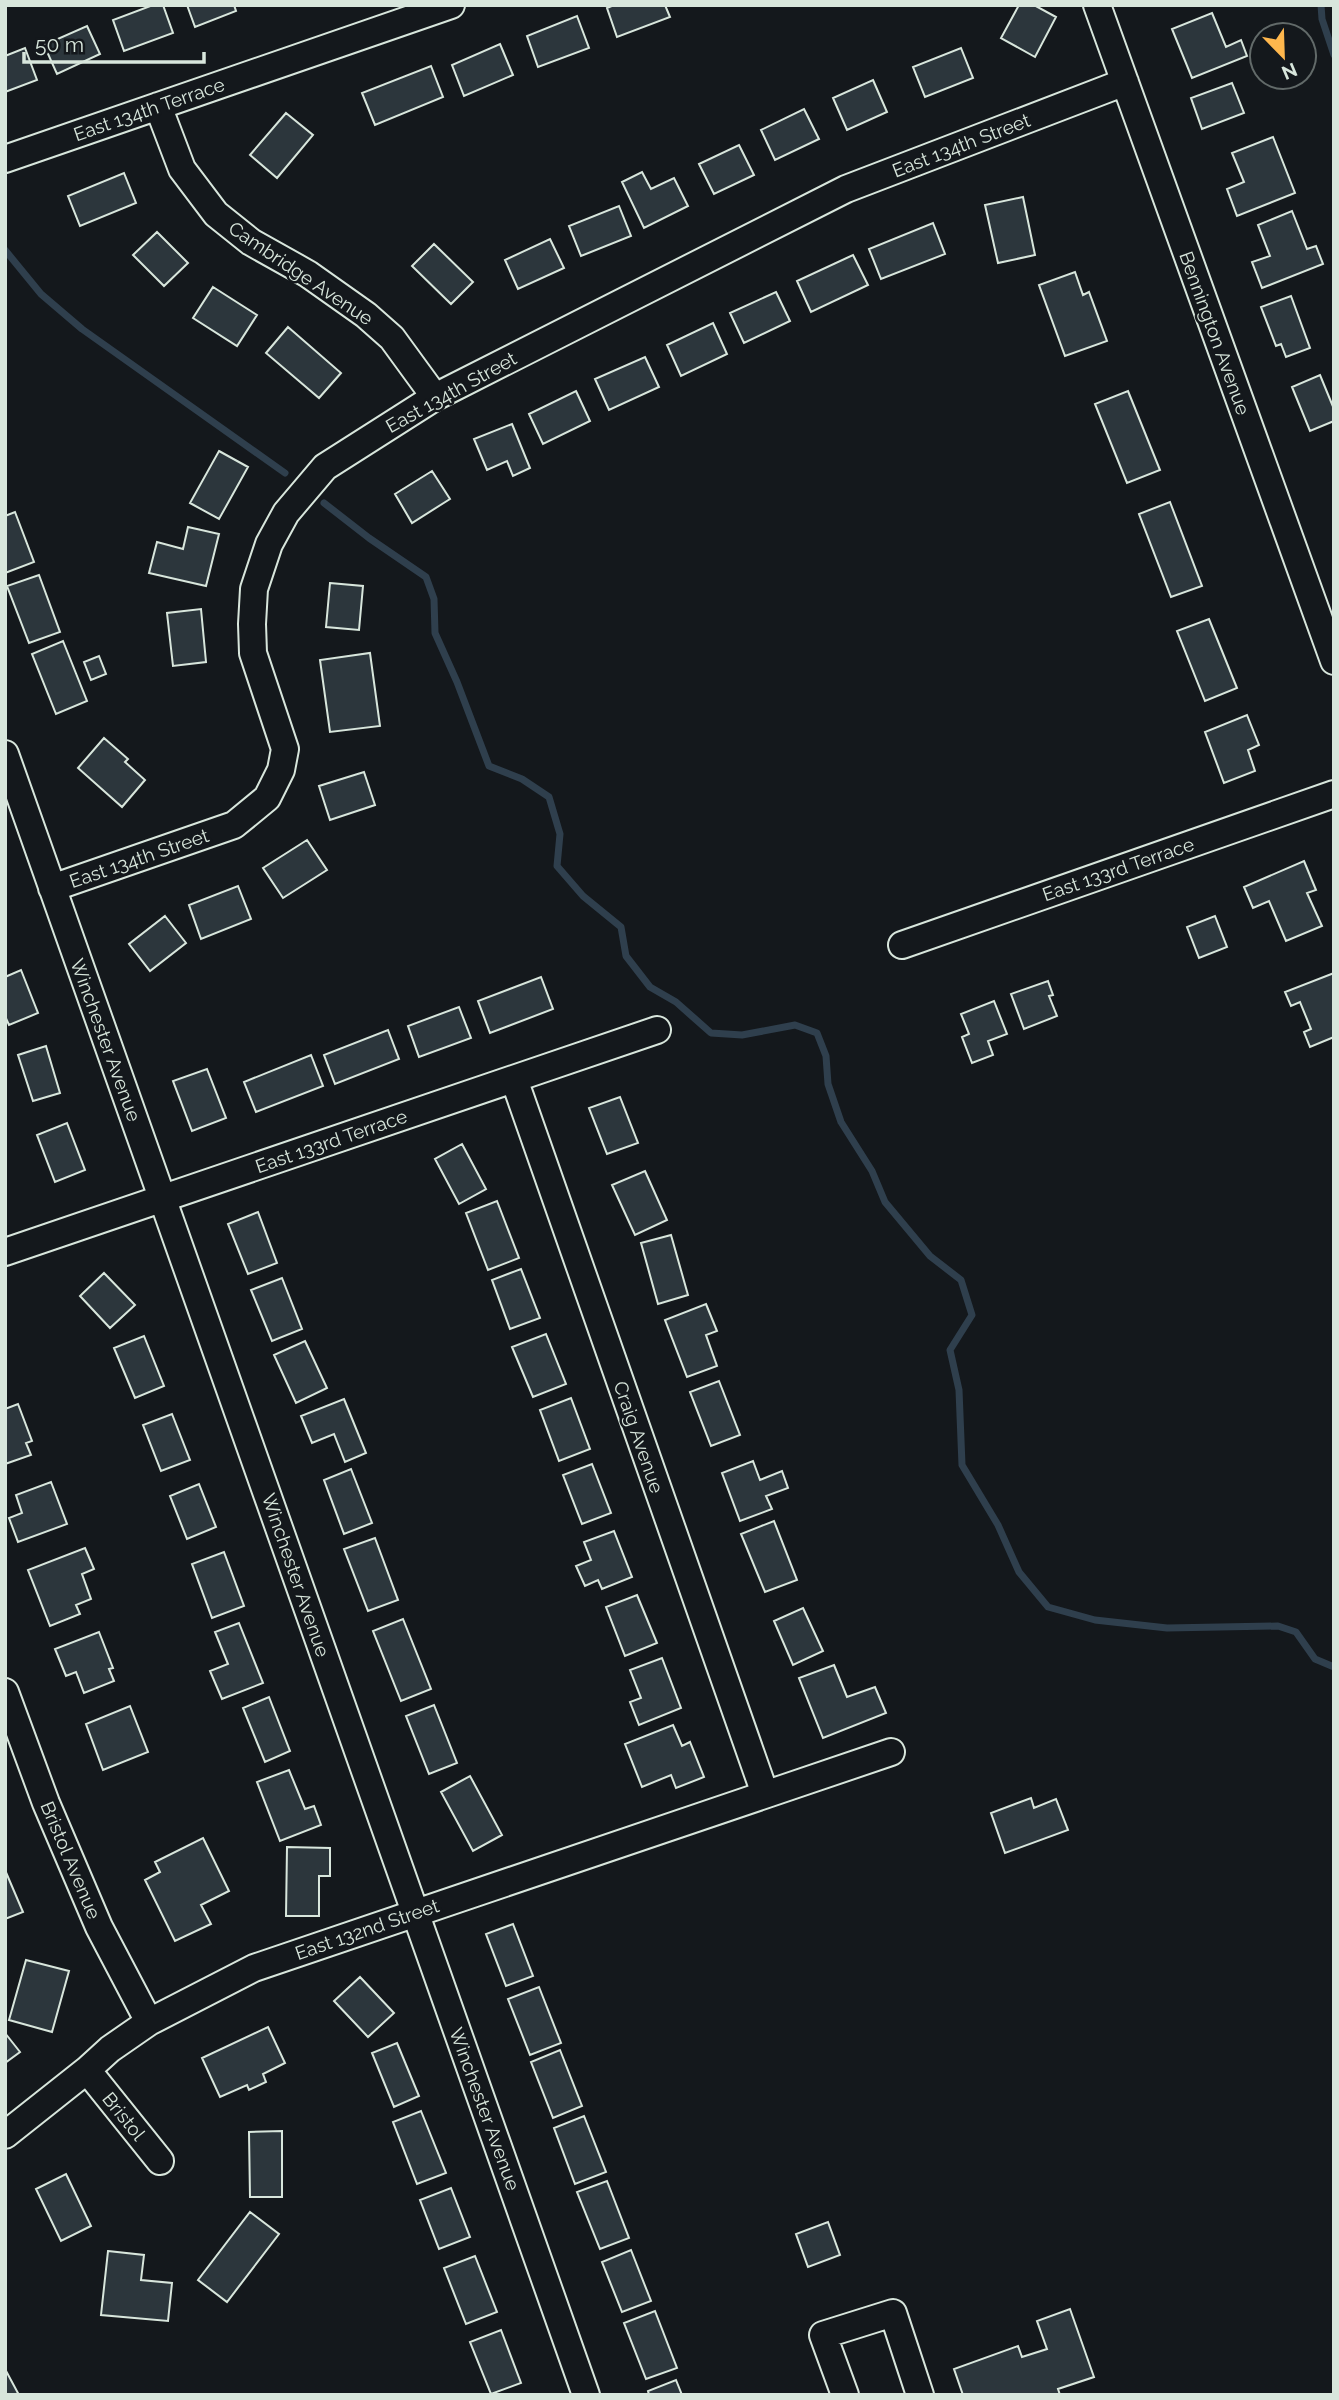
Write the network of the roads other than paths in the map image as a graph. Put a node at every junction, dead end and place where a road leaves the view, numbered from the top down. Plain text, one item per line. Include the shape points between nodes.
1 (451, 5) edge
2 (1097, 5) edge
3 (1125, 82) junction
4 (158, 106) junction
5 (5, 159) edge
6 (435, 397) junction
7 (1334, 661) edge
8 (5, 754) edge
9 (1334, 794) edge
10 (52, 887) junction
11 (902, 945) dead end
12 (657, 1030) dead end
13 (514, 1079) junction
14 (163, 1199) junction
15 (5, 1252) edge
16 (5, 1692) edge
17 (891, 1752) dead end
18 (765, 1794) junction
19 (415, 1912) junction
20 (149, 2022) junction
21 (87, 2070) junction
22 (5, 2135) edge
23 (160, 2161) dead end
24 (586, 2395) edge
25 (845, 2395) edge
26 (920, 2395) edge

1 - 4 street, East 134th Terrace
2 - 3 street, Bennington Avenue
3 - 6 street, East 134th Street via 846,189
3 - 7 street, Bennington Avenue
4 - 5 street, East 134th Terrace
4 - 6 street, Cambridge Avenue via 182,169 216,214 251,242 308,274 366,315 393,338
6 - 10 street, East 134th Street via 325,467 286,513 269,544 254,589 253,653 285,749 267,798 234,825
8 - 10 street, Winchester Avenue
9 - 11 street, East 133rd Terrace
10 - 14 street, Winchester Avenue
12 - 13 street, East 133rd Terrace
13 - 14 street, East 133rd Terrace
13 - 18 street, Craig Avenue
14 - 15 street, East 133rd Terrace
14 - 19 street, Winchester Avenue
16 - 20 street, Bristol Avenue via 99,1927
17 - 18 street, East 132nd Street
18 - 19 street, East 132nd Street
19 - 20 street, East 132nd Street via 254,1968
19 - 24 street, Winchester Avenue
20 - 21 street, East 132nd Street
21 - 22 street, East 132nd Street
21 - 23 street, Bristol
25 - 26 street via 823,2335 893,2313

